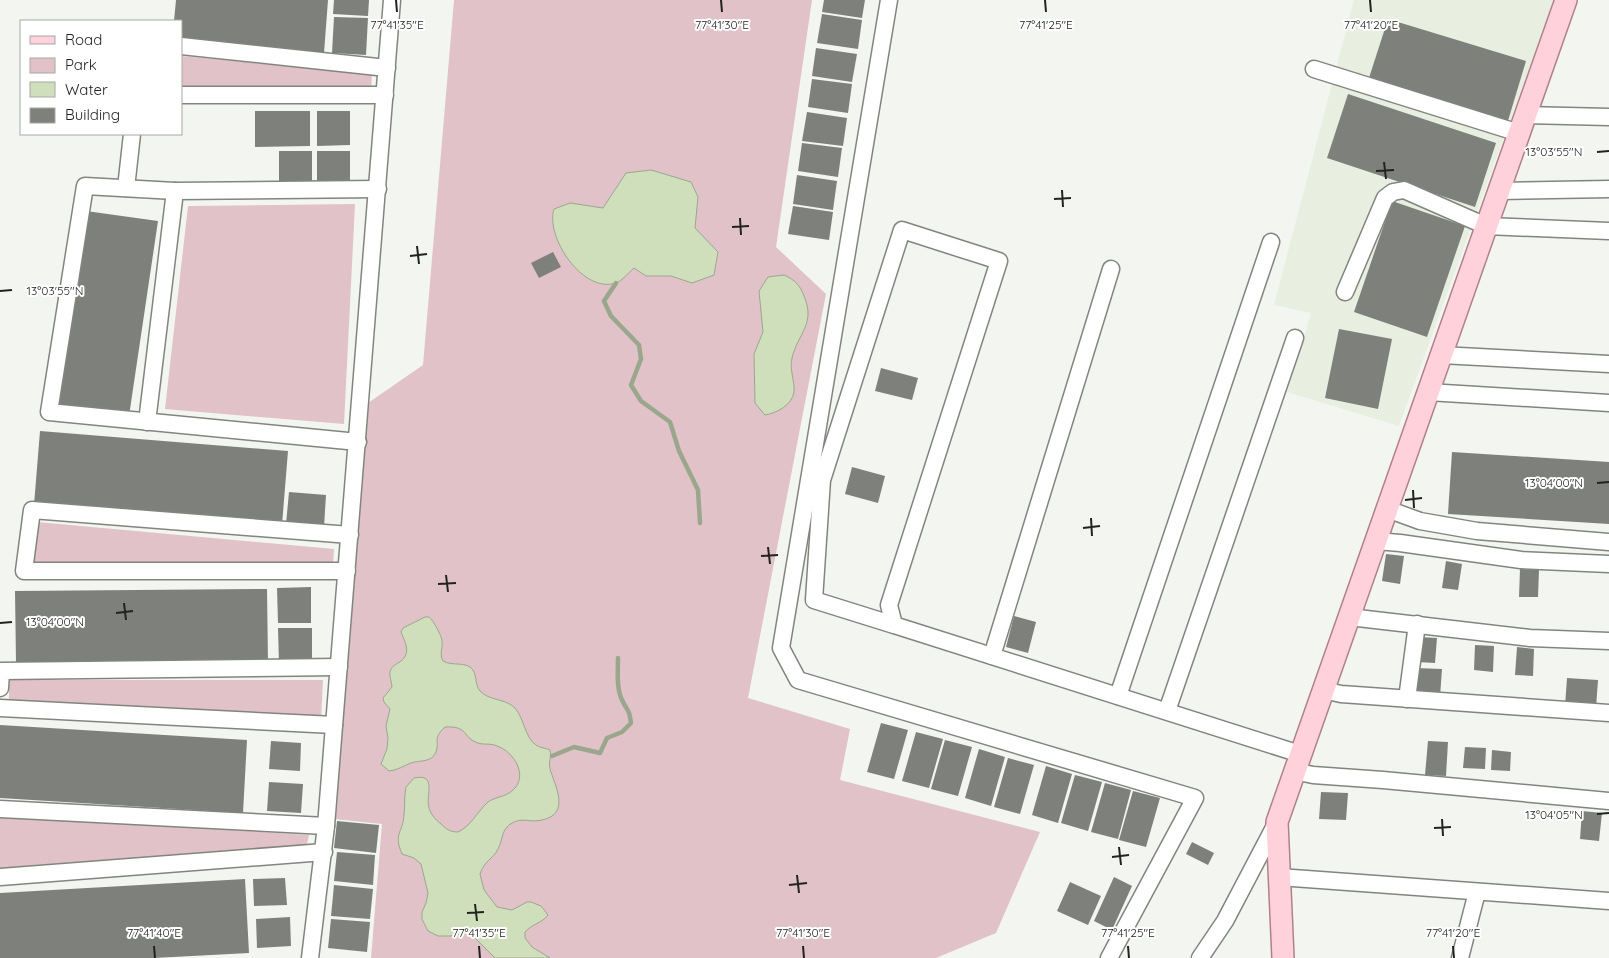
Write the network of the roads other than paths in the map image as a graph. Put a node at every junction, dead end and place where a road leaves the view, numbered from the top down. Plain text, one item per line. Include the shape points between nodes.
1 (392, 0) edge
2 (889, 0) edge
3 (1566, 0) edge
4 (182, 46) edge
5 (387, 68) junction
6 (1314, 69) dead end
7 (182, 95) edge
8 (385, 95) junction
9 (1609, 117) edge
10 (1522, 124) junction
11 (132, 135) edge
12 (126, 188) junction
13 (378, 189) junction
14 (1609, 189) edge
15 (175, 191) junction
16 (1499, 191) junction
17 (1486, 226) junction
18 (1609, 231) edge
19 (1271, 242) dead end
20 (1111, 268) dead end
21 (1345, 292) dead end
22 (1295, 338) dead end
23 (1441, 355) junction
24 (1609, 364) edge
25 (1428, 392) junction
26 (1609, 403) edge
27 (147, 422) junction
28 (358, 442) junction
29 (1387, 509) junction
30 (350, 535) junction
31 (1376, 541) junction
32 (1609, 542) edge
33 (1609, 564) edge
34 (347, 571) junction
35 (1349, 617) junction
36 (1417, 624) junction
37 (894, 625) junction
38 (1609, 641) edge
39 (992, 656) junction
40 (339, 667) junction
41 (0, 688) edge
42 (1323, 690) junction
43 (1118, 696) junction
44 (1407, 699) junction
45 (0, 708) edge
46 (1167, 711) junction
47 (1609, 713) edge
48 (334, 725) junction
49 (1297, 763) junction
50 (1609, 801) edge
51 (0, 809) edge
52 (1277, 822) junction
53 (326, 826) junction
54 (324, 852) junction
55 (0, 877) edge
56 (1279, 877) junction
57 (1477, 892) junction
58 (1609, 901) edge
59 (307, 958) edge
60 (1109, 958) edge
61 (1200, 958) edge
62 (1283, 958) edge
63 (1460, 958) edge

1 - 5 street
2 - 60 street via 781,648 798,680 1195,798
3 - 10 main road
4 - 5 street
5 - 8 street
6 - 10 street
7 - 8 street
8 - 13 street
9 - 10 street
10 - 16 main road
11 - 12 street
12 - 15 street
12 - 27 street via 85,186 48,412
13 - 15 street
13 - 28 street
14 - 16 street
15 - 27 street
16 - 17 main road
17 - 18 street
17 - 21 street via 1404,190 1393,192 1385,198
17 - 23 main road
19 - 43 street
20 - 39 street
22 - 46 street
23 - 24 street
23 - 25 main road
25 - 26 street
25 - 29 main road
27 - 28 street
28 - 30 street
29 - 31 main road
29 - 32 street via 1420,521 1477,531
30 - 34 street
30 - 34 street via 32,510 24,571
31 - 33 street via 1521,560
31 - 35 main road
34 - 40 street
35 - 36 street
35 - 42 main road
36 - 38 street via 1530,638
36 - 44 street
37 - 37 street via 814,600 822,480 902,230 999,261 889,605
37 - 39 street
39 - 43 street
40 - 41 street via 1,671
40 - 48 street
42 - 44 street
42 - 49 main road
43 - 46 street
44 - 47 street
45 - 48 street
46 - 49 street
48 - 53 street
49 - 50 street via 1313,775
49 - 52 main road
51 - 53 street
52 - 56 main road
52 - 61 street via 1226,922
53 - 54 street
54 - 55 street
54 - 59 street
56 - 57 street
56 - 62 main road
57 - 58 street
57 - 63 street

